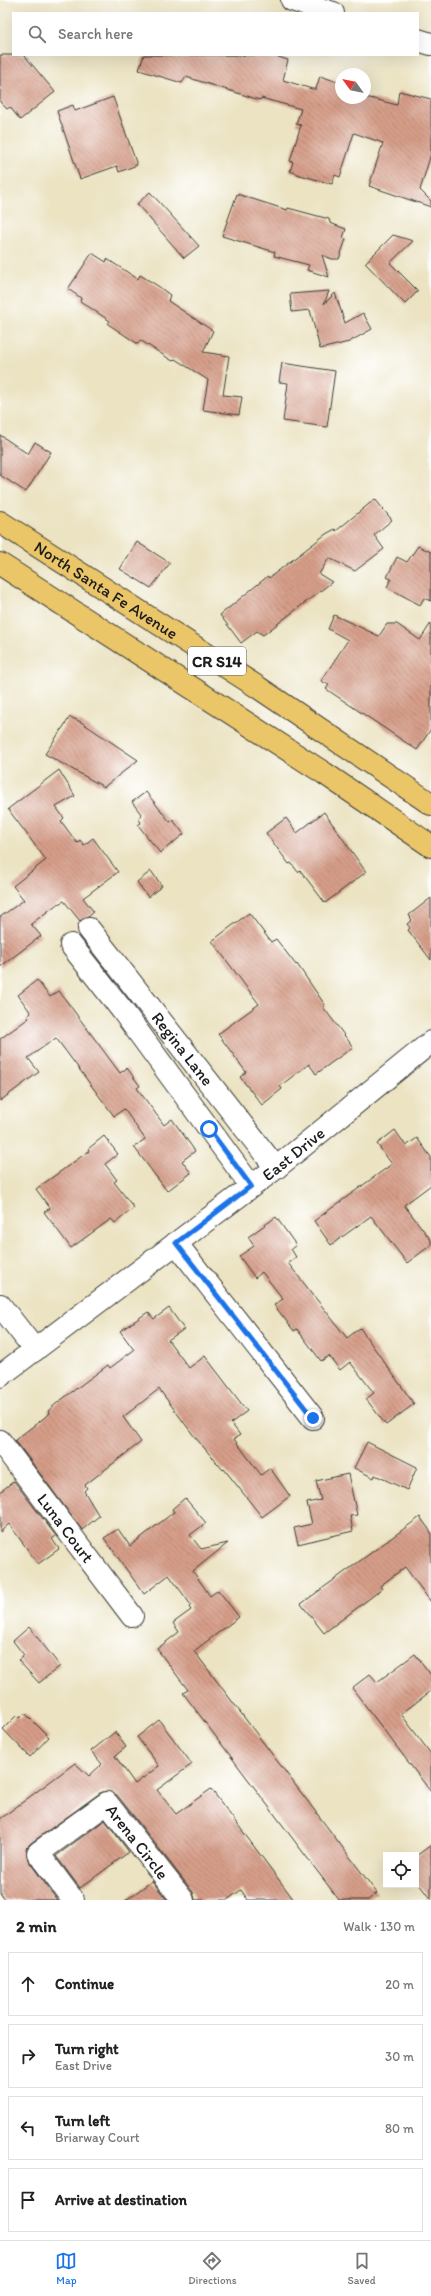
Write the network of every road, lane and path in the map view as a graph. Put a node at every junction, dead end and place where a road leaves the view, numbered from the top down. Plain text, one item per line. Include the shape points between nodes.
1 (292, 0) edge
2 (330, 12) edge
3 (419, 40) edge
4 (431, 44) edge
5 (0, 522) edge
6 (0, 564) edge
7 (431, 804) edge
8 (431, 846) edge
9 (89, 929) dead end
10 (71, 945) dead end
11 (431, 1042) edge
12 (276, 1168) junction
13 (251, 1186) junction
14 (176, 1243) junction
15 (0, 1305) edge
16 (35, 1350) junction
17 (0, 1376) edge
18 (313, 1418) dead end
19 (0, 1441) edge
20 (132, 1616) dead end
21 (73, 1900) edge
22 (183, 1900) edge

1 - 2 street
3 - 4 street
5 - 7 main road, North Santa Fe Avenue / CR S14 via 259,688
6 - 8 main road, North Santa Fe Avenue / CR S14 via 324,773
9 - 12 street, Regina Lane
10 - 13 street
11 - 12 street, East Drive
12 - 13 street, East Drive
13 - 14 street, East Drive
14 - 16 street, East Drive
14 - 18 street
15 - 16 street
16 - 17 street, East Drive
19 - 20 street, Luna Court
21 - 22 street, Arena Circle via 38,1853 107,1803

